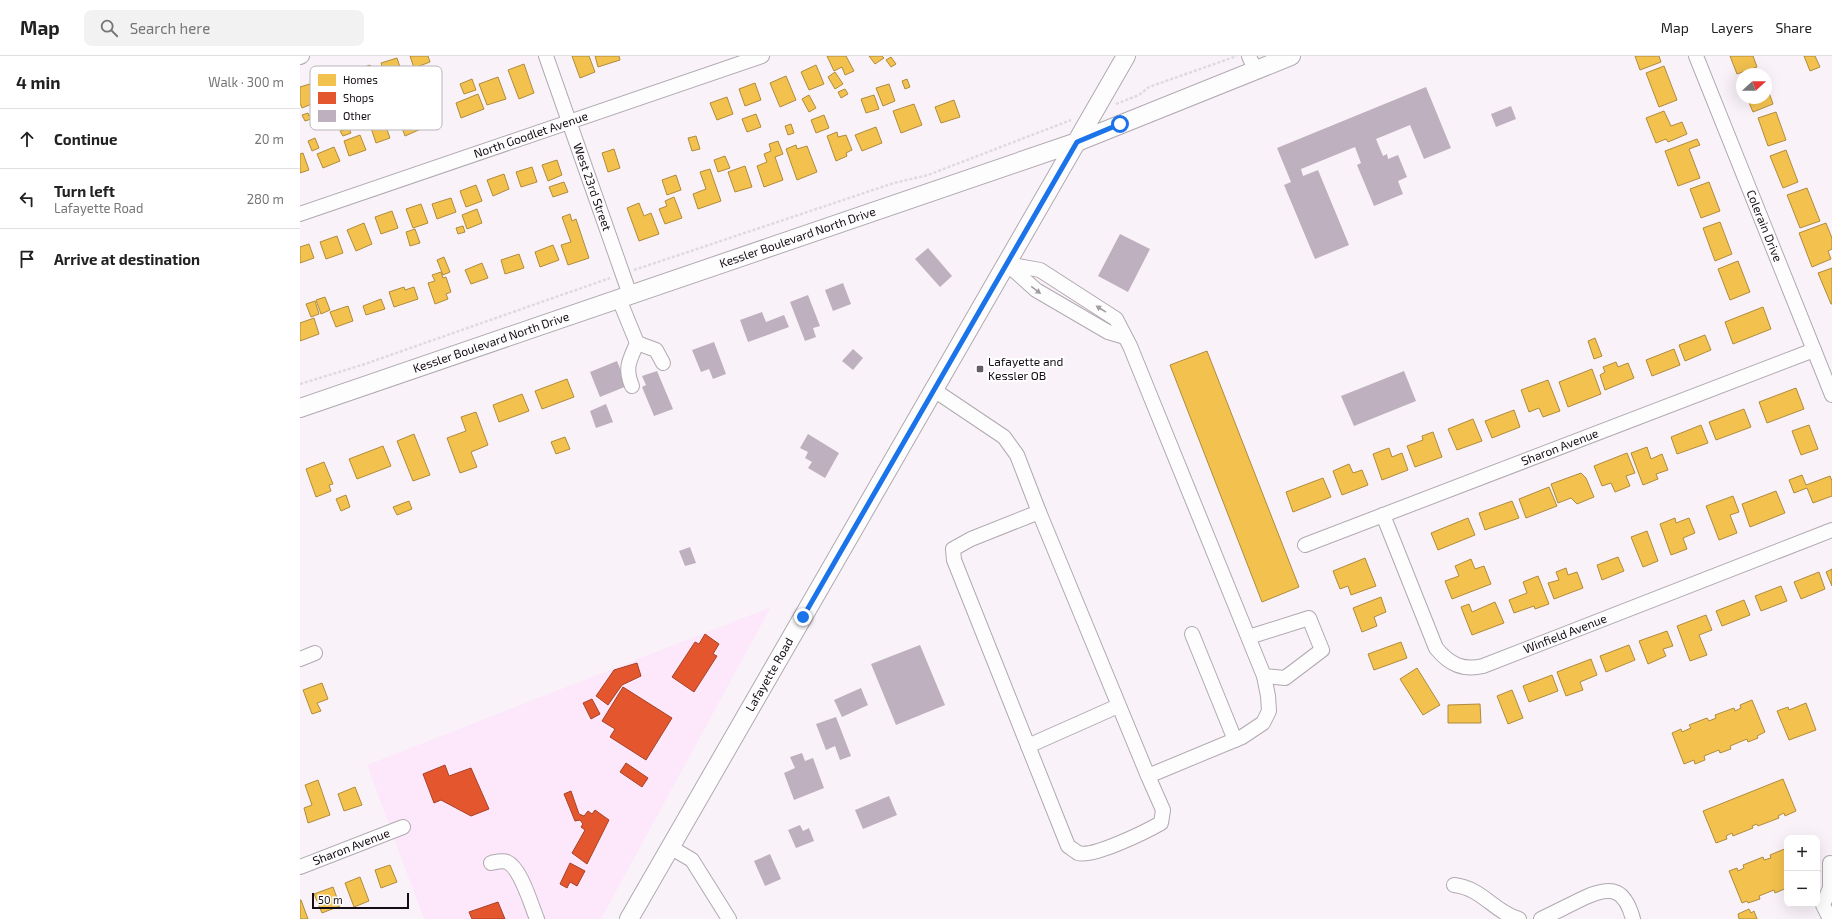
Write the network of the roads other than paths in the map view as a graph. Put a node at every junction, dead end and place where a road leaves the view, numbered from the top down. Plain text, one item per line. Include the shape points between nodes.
1 (546, 56) edge
2 (762, 56) edge
3 (1126, 56) edge
4 (1291, 56) edge
5 (1696, 56) edge
6 (1252, 63) edge
7 (569, 122) junction
8 (1077, 142) junction
9 (300, 214) edge
10 (1007, 264) junction
11 (624, 297) junction
12 (1125, 337) junction
13 (637, 343) junction
14 (1814, 350) junction
15 (663, 363) dead end
16 (632, 386) dead end
17 (934, 390) junction
18 (1832, 395) edge
19 (300, 408) edge
20 (1039, 512) junction
21 (1383, 515) junction
22 (1832, 530) edge
23 (1305, 544) dead end
24 (1192, 634) dead end
25 (1249, 637) junction
26 (315, 653) dead end
27 (300, 659) edge
28 (1264, 676) junction
29 (1118, 706) junction
30 (1235, 740) junction
31 (1028, 746) junction
32 (1148, 776) junction
33 (403, 826) dead end
34 (670, 847) junction
35 (492, 863) dead end
36 (1830, 863) dead end
37 (300, 867) edge
38 (1454, 885) dead end
39 (537, 919) edge
40 (629, 919) edge
41 (729, 919) edge
42 (1519, 919) edge
43 (1541, 919) edge
44 (1633, 919) edge
45 (1830, 919) edge

1 - 7 street, West 23rd Street
2 - 7 street, North Goodlet Avenue
3 - 8 main road, Lafayette Road
4 - 6 main road, Kessler Boulevard North Drive
5 - 14 street, Colerain Drive
6 - 8 main road, Kessler Boulevard North Drive
7 - 9 street, North Goodlet Avenue
7 - 11 street, West 23rd Street via 622,274
8 - 10 main road, Lafayette Road
8 - 11 main road, Kessler Boulevard North Drive
10 -> 12 street via 1036,290 1108,332
12 -> 10 street via 1116,319 1040,270
10 - 17 main road, Lafayette Road
11 - 13 street, West 23rd Street
11 - 19 main road, Kessler Boulevard North Drive
12 - 25 street
13 - 15 street via 656,350
13 - 16 street via 628,362 628,376
14 - 18 street, Colerain Drive
14 - 21 street, Sharon Avenue
17 - 20 street via 1004,437 1017,455
17 - 34 main road, Lafayette Road
20 - 29 street
20 - 31 street via 971,539 953,549 954,560
21 - 22 street, Winfield Avenue via 1436,648 1454,664 1472,668 1483,666
21 - 23 street, Sharon Avenue
24 - 30 street
25 - 28 street
25 - 28 street via 1309,618 1322,650 1285,678
26 - 27 street
28 - 30 street via 1268,710 1263,723
29 - 31 street
29 - 32 street
30 - 32 street
31 - 32 street via 1068,846 1079,853 1093,853 1161,823 1163,810
33 - 37 street, Sharon Avenue
34 - 40 main road, Lafayette Road
34 - 41 street via 692,860
35 - 39 street via 506,862 513,866
36 - 45 street via 1830,888 1823,905
38 - 42 street via 1476,891 1512,917
43 - 44 street via 1605,890 1616,891 1624,897

